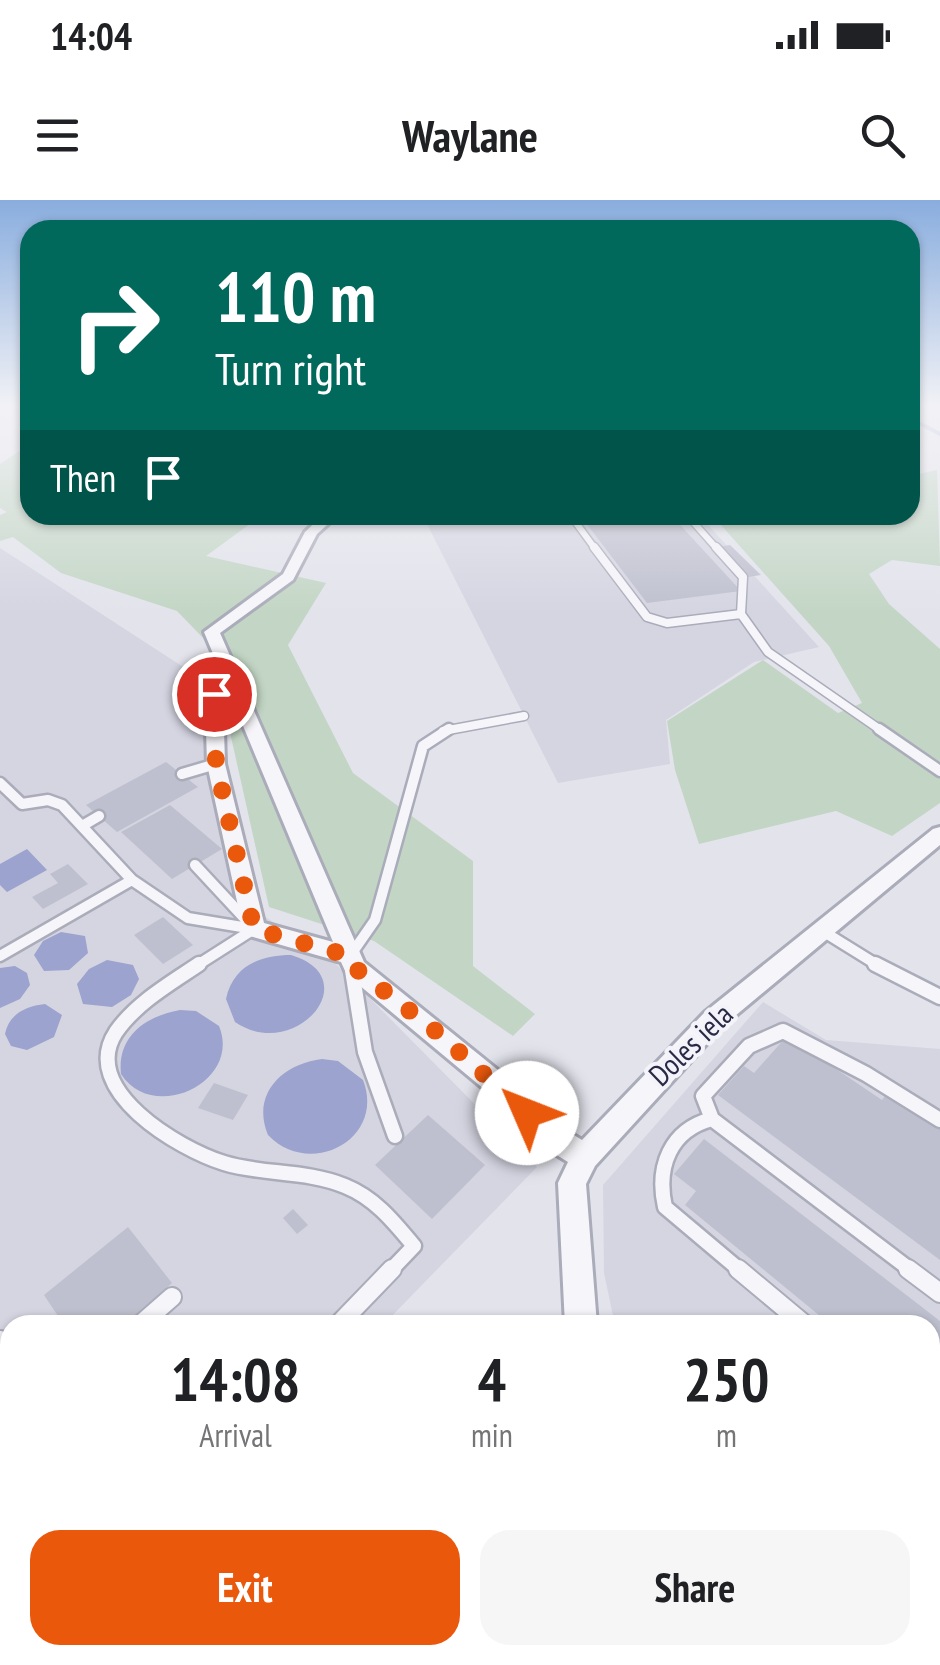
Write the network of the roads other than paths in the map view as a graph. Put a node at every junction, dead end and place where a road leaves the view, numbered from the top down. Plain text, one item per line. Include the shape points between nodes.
1 (320, 525) edge
2 (578, 525) edge
3 (696, 525) edge
4 (741, 614) junction
5 (208, 678) dead end
6 (524, 716) dead end
7 (216, 764) junction
8 (940, 771) edge
9 (182, 774) dead end
10 (0, 783) edge
11 (99, 816) dead end
12 (82, 826) junction
13 (940, 834) edge
14 (195, 865) dead end
15 (132, 880) junction
16 (254, 929) junction
17 (821, 930) junction
18 (0, 956) edge
19 (350, 956) junction
20 (940, 997) edge
21 (712, 1119) junction
22 (940, 1120) edge
23 (395, 1136) dead end
24 (586, 1156) junction
25 (940, 1293) edge
26 (172, 1296) dead end
27 (151, 1315) edge
28 (348, 1315) edge
29 (579, 1315) edge
30 (793, 1315) edge

1 - 19 street via 303,540 297,566 284,582 212,632
2 - 4 lane via 646,617 667,623
3 - 4 lane via 743,577
4 - 8 lane via 768,652
5 - 7 street
6 - 19 lane via 435,732 423,746 375,920
7 - 9 lane
7 - 16 street
10 - 12 lane via 22,804 62,805
11 - 12 lane
12 - 15 lane
13 - 17 street, Doles iela
14 - 16 lane
15 - 16 lane via 166,910 203,927
15 - 18 lane
16 - 19 street
16 - 28 lane via 131,1015 112,1038 106,1065 116,1092 144,1120 222,1163 359,1192 388,1216 414,1246
17 - 20 lane
17 - 24 street, Doles iela via 679,1052
19 - 23 lane via 365,1052
19 - 24 street via 355,968 465,1056 548,1135
21 - 22 lane via 703,1096 755,1042 784,1031
21 - 25 lane
21 - 30 lane via 699,1121 661,1160 658,1187 665,1207
24 - 29 street, Doles iela via 572,1183
26 - 27 lane

